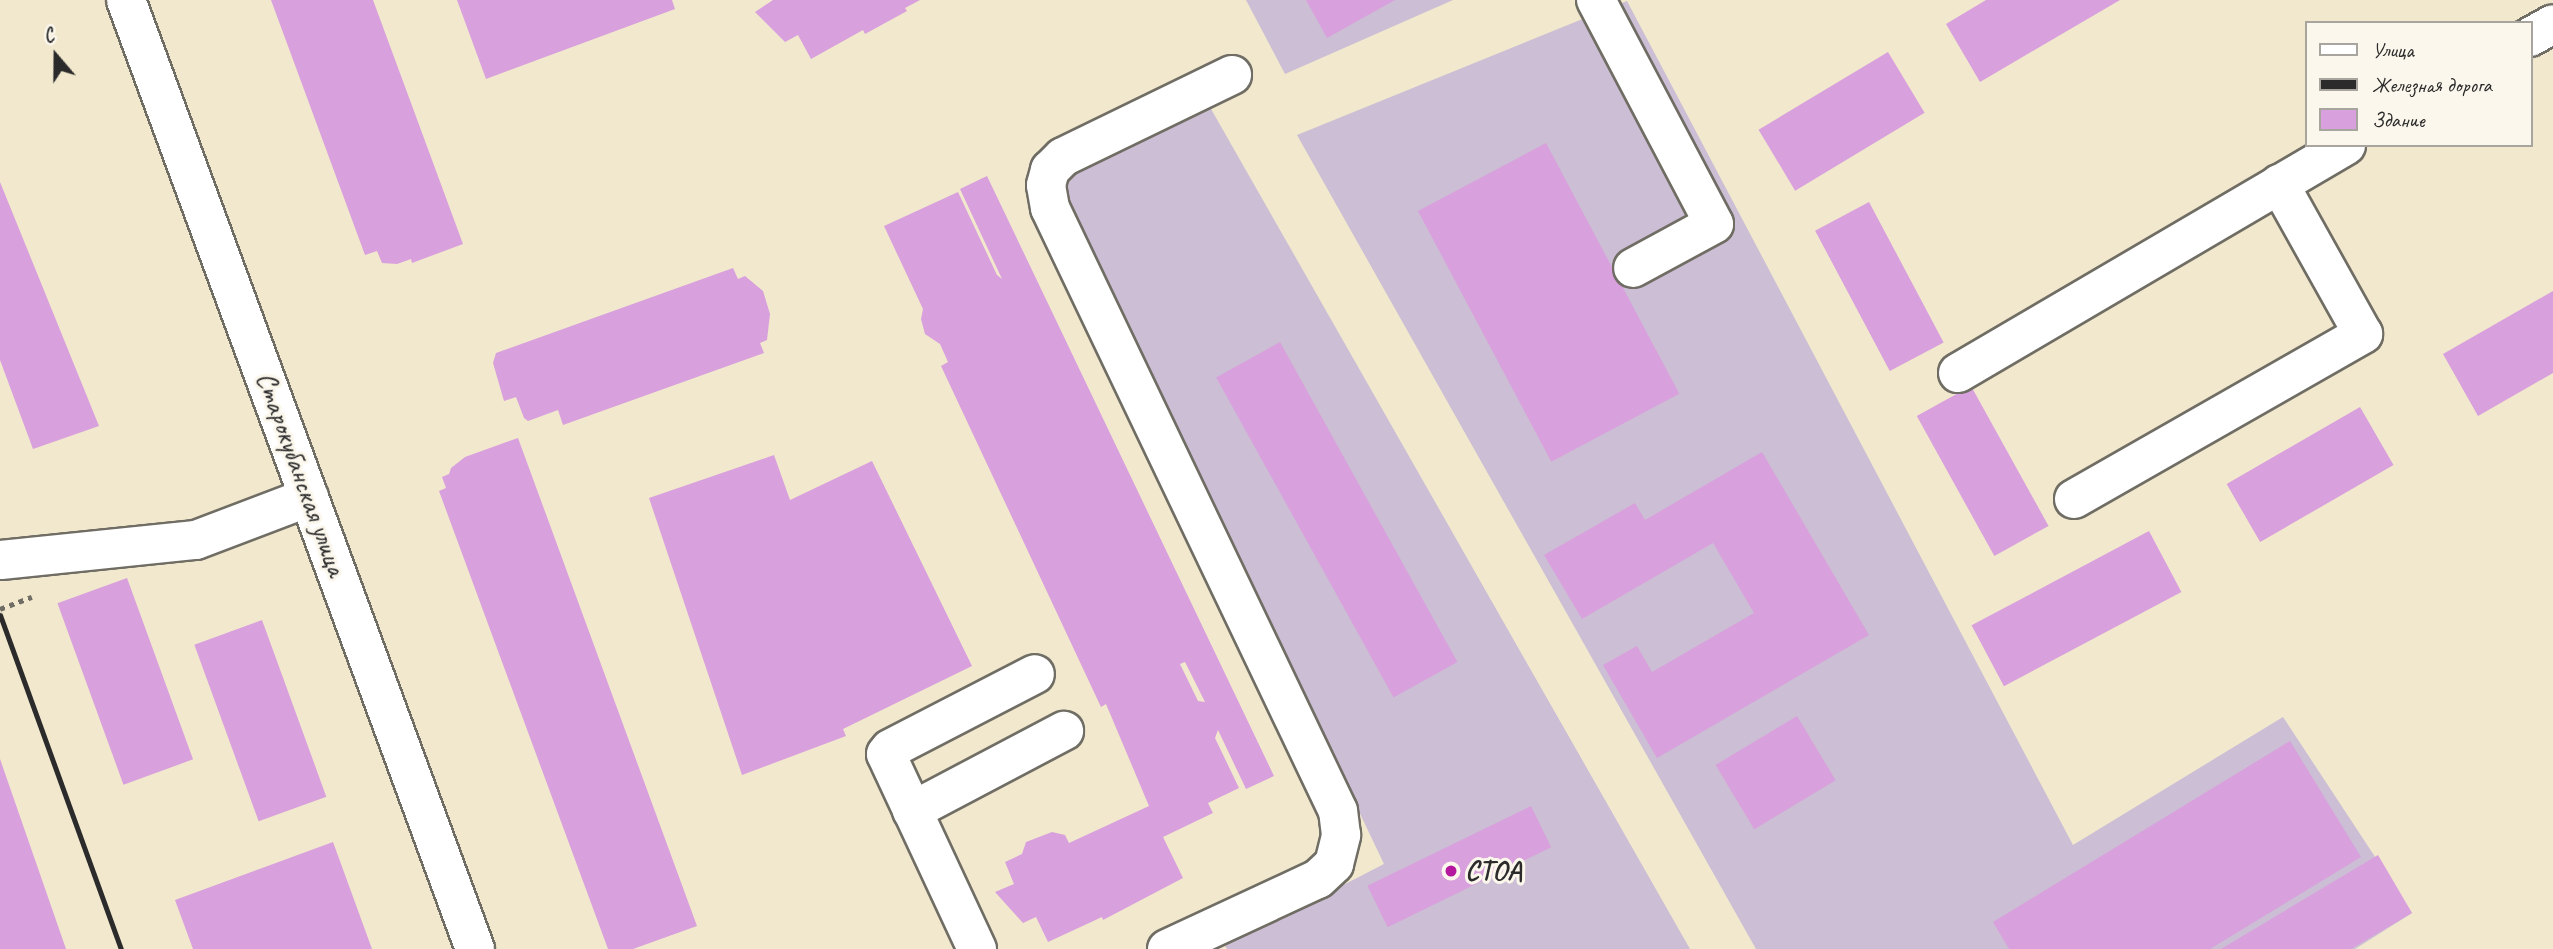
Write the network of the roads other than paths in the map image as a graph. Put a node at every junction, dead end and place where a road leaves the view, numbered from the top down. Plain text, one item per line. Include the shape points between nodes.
1 (126, 0) edge
2 (1596, 0) edge
3 (2553, 24) edge
4 (2532, 36) edge
5 (1232, 75) dead end
6 (2343, 147) edge
7 (2279, 184) junction
8 (1633, 268) dead end
9 (1958, 373) dead end
10 (309, 497) junction
11 (2074, 499) dead end
12 (1, 560) edge
13 (1035, 674) dead end
14 (1064, 731) dead end
15 (912, 811) junction
16 (475, 949) edge
17 (977, 949) edge
18 (1167, 949) edge

1 - 10 street, Старокубанская улица
2 - 8 street via 1714,224
3 - 4 street
5 - 18 street via 1063,157 1050,170 1046,185 1049,208 1338,811 1341,835 1334,864 1318,879
6 - 7 street
7 - 9 street
7 - 11 street via 2363,334
10 - 12 street via 196,540
10 - 16 street, Старокубанская улица
13 - 15 street via 890,748 888,762
14 - 15 street
15 - 17 street

